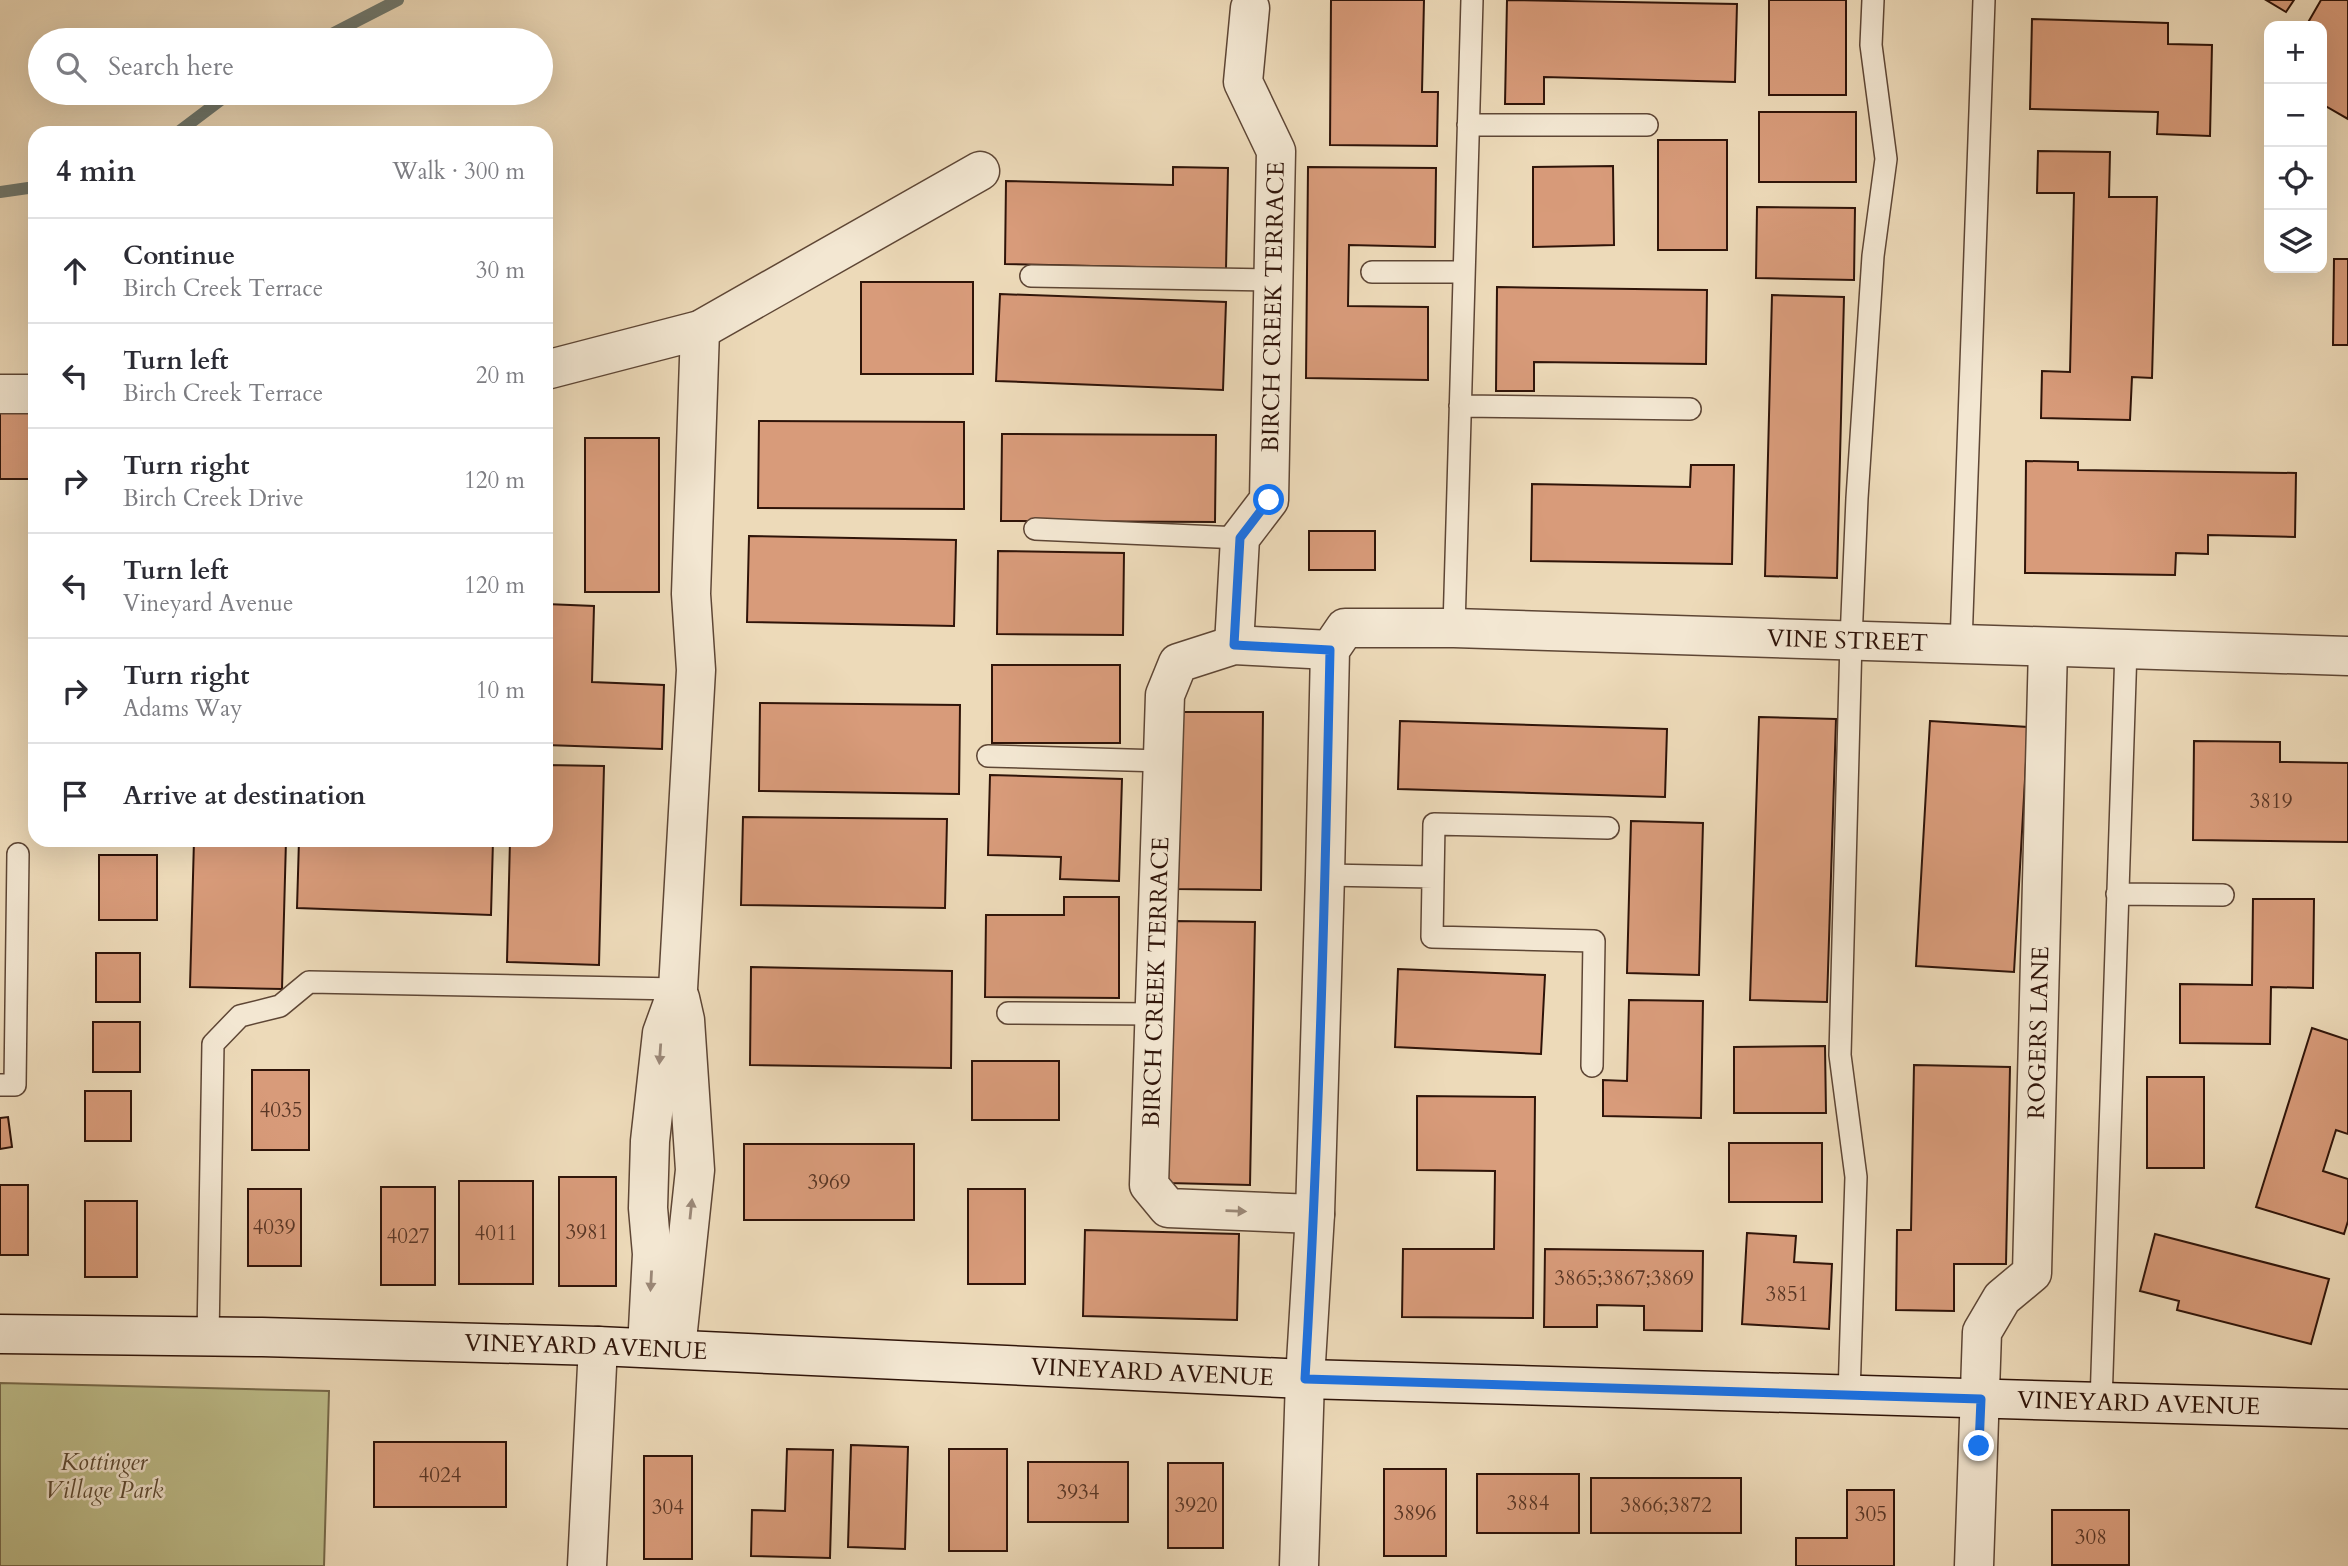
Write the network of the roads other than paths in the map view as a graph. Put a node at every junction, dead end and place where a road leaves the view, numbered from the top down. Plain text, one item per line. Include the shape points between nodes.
1 (1472, 0) edge
2 (1873, 0) edge
3 (1984, 0) edge
4 (1250, 8) dead end
5 (1468, 125) junction
6 (1647, 125) dead end
7 (980, 171) dead end
8 (1372, 272) dead end
9 (1464, 272) junction
10 (1031, 276) dead end
11 (1273, 280) junction
12 (700, 330) junction
13 (553, 368) edge
14 (0, 394) edge
15 (28, 394) edge
16 (1460, 406) junction
17 (1690, 409) dead end
18 (1035, 529) dead end
19 (1240, 538) junction
20 (1454, 628) junction
21 (1337, 639) junction
22 (1852, 640) junction
23 (1961, 644) junction
24 (1234, 645) junction
25 (2048, 647) junction
26 (2126, 649) junction
27 (2348, 656) edge
28 (988, 757) dead end
29 (1163, 761) junction
30 (1608, 828) dead end
31 (18, 854) dead end
32 (1325, 874) junction
33 (1433, 877) junction
34 (2117, 894) junction
35 (2223, 895) dead end
36 (678, 989) junction
37 (1008, 1013) dead end
38 (1155, 1014) junction
39 (1592, 1066) dead end
40 (0, 1085) edge
41 (1315, 1214) junction
42 (0, 1334) edge
43 (208, 1338) junction
44 (598, 1346) junction
45 (662, 1349) junction
46 (1305, 1379) junction
47 (1849, 1395) junction
48 (1981, 1399) junction
49 (2101, 1403) junction
50 (2348, 1409) edge
51 (587, 1566) edge
52 (1299, 1566) edge
53 (1974, 1566) edge

1 - 5 lane
2 - 22 lane via 1871,45 1886,159 1871,282
3 - 23 lane
4 - 11 street, BIRCH CREEK TERRACE via 1243,82 1276,150
5 - 6 lane
5 - 9 lane
7 - 12 street
8 - 9 lane
9 - 16 lane
10 - 11 lane
11 - 19 street, BIRCH CREEK TERRACE via 1269,500
12 - 13 street
12 - 36 street via 691,594 696,670
14 - 15 street
16 - 17 lane
16 - 20 lane
18 - 19 lane
19 - 24 street
20 - 21 street, VINE STREET
20 - 22 street, VINE STREET
21 - 24 street, BIRCH CREEK TERRACE
21 - 32 street
22 - 23 street, VINE STREET
22 - 47 lane via 1840,1055 1856,1177
23 - 25 street, VINE STREET
24 - 29 street, BIRCH CREEK TERRACE via 1178,663 1165,695
25 - 26 street, VINE STREET
25 - 48 street, ROGERS LANE via 2032,1273 2001,1298 1982,1332
26 - 27 street, VINE STREET
26 - 34 lane
28 - 29 lane
29 - 38 street, BIRCH CREEK TERRACE
30 - 33 lane via 1434,824
31 - 40 lane via 15,1085
32 - 33 lane
32 - 41 street
33 - 39 lane via 1432,937 1594,941
34 - 35 lane
34 - 49 lane
36 - 43 lane via 309,982 280,1006 240,1016 212,1045
36 - 45 street via 685,1020 695,1170 691,1218
37 - 38 lane
38 -> 41 street, BIRCH CREEK TERRACE via 1149,1185 1168,1208
41 - 46 street
42 - 43 street, VINEYARD AVENUE
43 - 44 street, VINEYARD AVENUE
44 - 45 street, VINEYARD AVENUE
44 - 51 street
45 - 46 street, VINEYARD AVENUE
46 - 47 street, VINEYARD AVENUE
46 - 52 street
47 - 48 street, VINEYARD AVENUE
48 - 49 street, VINEYARD AVENUE
48 - 53 street, ROGERS LANE
49 - 50 street, VINEYARD AVENUE

